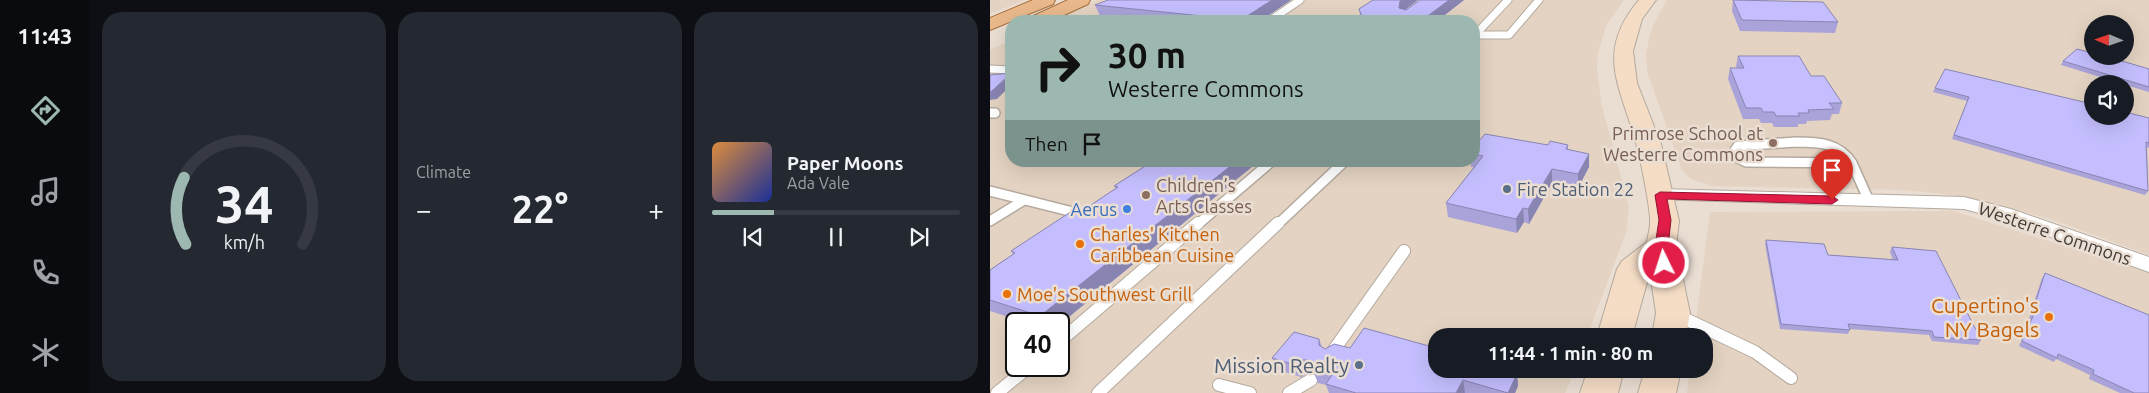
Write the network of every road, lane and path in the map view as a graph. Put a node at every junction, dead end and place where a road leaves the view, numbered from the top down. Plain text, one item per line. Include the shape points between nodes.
1 (1047, 0) edge
2 (1082, 0) edge
3 (1300, 0) edge
4 (1508, 0) edge
5 (1539, 0) edge
6 (1648, 0) edge
7 (1013, 15) edge
8 (1053, 15) edge
9 (1279, 15) edge
10 (1005, 18) edge
11 (990, 25) edge
12 (1480, 29) edge
13 (1480, 35) edge
14 (1005, 36) edge
15 (990, 43) edge
16 (990, 69) edge
17 (1005, 70) edge
18 (1852, 163) junction
19 (1265, 167) edge
20 (1338, 167) edge
21 (990, 192) edge
22 (1660, 195) junction
23 (1024, 200) junction
24 (1869, 201) junction
25 (1069, 211) edge
26 (990, 221) edge
27 (1661, 246) junction
28 (1404, 251) dead end
29 (2149, 265) edge
30 (1671, 325) edge
31 (1617, 328) edge
32 (1070, 333) edge
33 (1331, 354) edge
34 (1017, 377) edge
35 (1603, 378) edge
36 (1660, 378) edge
37 (1791, 378) dead end
38 (1311, 380) edge
39 (1219, 385) dead end
40 (997, 393) edge
41 (1098, 393) edge
42 (1250, 393) edge
43 (1289, 393) edge
44 (1599, 393) edge
45 (1658, 393) edge

1 - 7 main road
2 - 8 main road
3 - 9 lane
4 - 12 lane
5 - 13 lane via 1509,34
6 - 22 street via 1633,18 1623,51 1626,82 1649,144
10 - 11 main road
14 - 15 main road
16 - 17 lane
18 - 18 lane via 1840,150 1825,143 1742,144 1735,150 1741,160 1756,163
18 - 24 lane
19 - 32 lane
20 - 41 lane
21 - 23 lane
22 - 24 street, Westerre Commons
22 - 27 street via 1665,220
23 - 25 lane
23 - 26 lane
24 - 29 street, Westerre Commons via 1964,203 2004,213
27 - 30 street
27 - 31 street via 1633,269
28 - 33 lane
30 - 37 lane via 1756,352
34 - 40 lane
35 - 44 street
36 - 45 street
38 - 43 lane
39 - 42 lane

